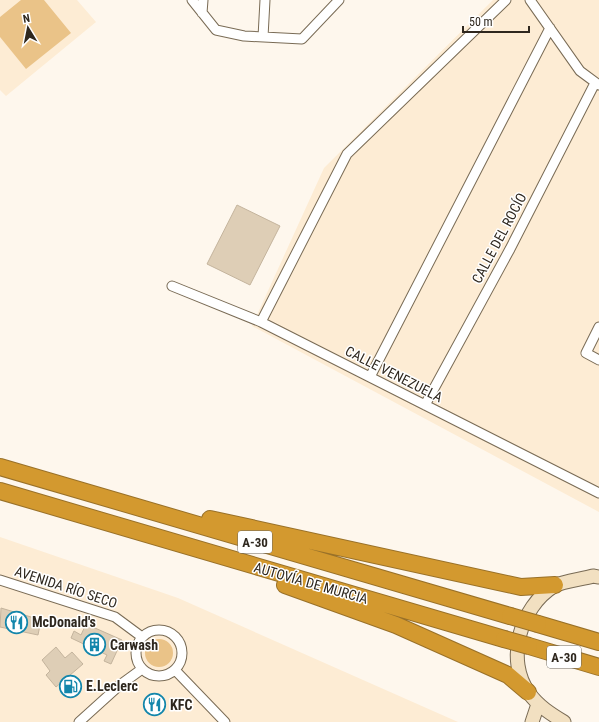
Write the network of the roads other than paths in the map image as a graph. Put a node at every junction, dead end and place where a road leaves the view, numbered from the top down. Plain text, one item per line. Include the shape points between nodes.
1 (192, 0) edge
2 (203, 0) edge
3 (266, 0) edge
4 (329, 0) edge
5 (339, 0) edge
6 (506, 0) edge
7 (530, 0) edge
8 (329, 12) junction
9 (202, 13) junction
10 (550, 28) junction
11 (263, 37) junction
12 (597, 84) edge
13 (172, 286) dead end
14 (261, 322) junction
15 (599, 327) edge
16 (599, 360) edge
17 (370, 377) junction
18 (425, 405) junction
19 (0, 467) edge
20 (80, 490) junction
21 (0, 492) edge
22 (599, 493) edge
23 (135, 531) junction
24 (597, 575) edge
25 (0, 580) edge
26 (555, 585) junction
27 (142, 637) junction
28 (599, 642) edge
29 (599, 667) edge
30 (142, 669) junction
31 (175, 670) junction
32 (533, 698) junction
33 (79, 722) edge
34 (225, 722) edge
35 (532, 722) edge
36 (564, 722) edge

1 - 9 street
2 - 9 street
3 - 11 street
4 - 8 street
5 - 8 street
6 - 14 street via 347,154
7 - 10 street
8 - 11 street via 302,39
9 - 11 street via 216,30
10 - 12 street via 580,71
10 - 17 street
12 - 18 street, CALLE DEL ROCÍO
13 - 14 street, CALLE VENEZUELA
14 - 17 street, CALLE VENEZUELA
15 - 16 street via 586,353
17 - 18 street, CALLE VENEZUELA
18 - 22 street, CALLE VENEZUELA
19 - 20 highway, AUTOVÍA DE MURCIA / A-30
20 - 26 highway via 521,587
20 - 28 highway, AUTOVÍA DE MURCIA / A-30, bridge
21 - 23 highway, AUTOVÍA DE MURCIA / A-30
23 - 29 highway, AUTOVÍA DE MURCIA / A-30, bridge
23 - 32 highway via 396,625 508,675
24 - 26 street
25 - 27 street, AVENIDA RÍO SECO via 115,617
26 - 32 street via 532,605 518,635 518,674
27 - 30 street via 137,646 136,656
27 - 31 street via 155,630 162,630 180,642 182,657
30 - 31 street via 155,676 162,676
30 - 33 street
31 - 34 street
32 - 35 street
32 - 36 street

